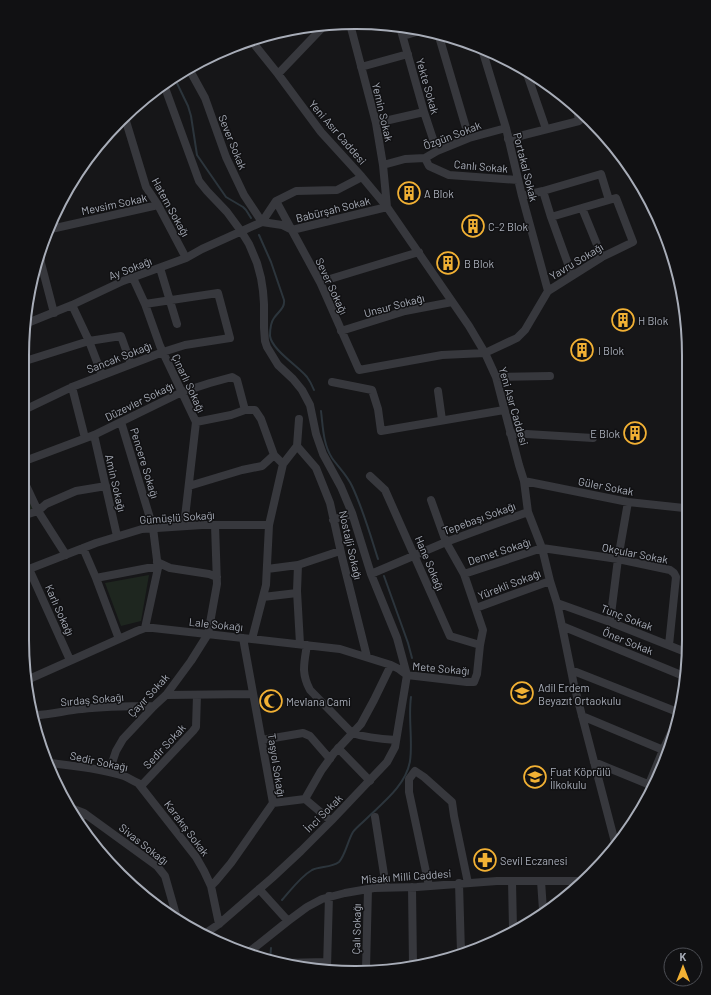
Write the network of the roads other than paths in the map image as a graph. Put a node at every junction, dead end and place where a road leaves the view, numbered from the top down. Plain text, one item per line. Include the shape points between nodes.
1 (351, 29) edge
2 (319, 31) edge
3 (402, 33) edge
4 (410, 34) edge
5 (403, 36) junction
6 (440, 40) edge
7 (255, 45) edge
8 (408, 54) junction
9 (484, 56) edge
10 (361, 67) junction
11 (191, 73) edge
12 (278, 74) junction
13 (529, 79) edge
14 (166, 90) edge
15 (424, 112) junction
16 (580, 119) edge
17 (376, 123) junction
18 (126, 124) edge
19 (506, 128) junction
20 (546, 130) junction
21 (469, 138) junction
22 (508, 139) junction
23 (437, 151) junction
24 (425, 158) junction
25 (384, 166) junction
26 (362, 177) junction
27 (518, 180) junction
28 (543, 191) junction
29 (522, 196) junction
30 (609, 200) junction
31 (276, 201) junction
32 (158, 206) junction
33 (387, 207) junction
34 (582, 208) junction
35 (551, 217) junction
36 (262, 222) junction
37 (55, 228) edge
38 (292, 230) junction
39 (241, 231) junction
40 (419, 252) junction
41 (602, 257) junction
42 (186, 258) junction
43 (42, 266) edge
44 (160, 268) junction
45 (572, 275) junction
46 (133, 278) junction
47 (320, 282) junction
48 (548, 291) junction
49 (170, 300) junction
50 (452, 302) junction
51 (145, 304) junction
52 (72, 305) junction
53 (54, 313) junction
54 (31, 322) edge
55 (176, 324) dead end
56 (341, 331) junction
57 (89, 341) junction
58 (162, 352) junction
59 (484, 353) junction
60 (29, 360) edge
61 (131, 364) junction
62 (102, 375) junction
63 (550, 376) dead end
64 (496, 377) junction
65 (332, 382) dead end
66 (72, 386) junction
67 (438, 391) dead end
68 (182, 392) junction
69 (29, 408) edge
70 (245, 410) junction
71 (504, 410) junction
72 (299, 419) dead end
73 (442, 420) junction
74 (121, 422) junction
75 (196, 422) junction
76 (510, 433) junction
77 (94, 435) junction
78 (85, 438) junction
79 (593, 438) dead end
80 (297, 446) junction
81 (274, 455) junction
82 (29, 459) edge
83 (283, 464) junction
84 (370, 476) dead end
85 (524, 481) junction
86 (106, 486) junction
87 (189, 486) junction
88 (29, 492) edge
89 (431, 500) dead end
90 (628, 502) junction
91 (682, 508) edge
92 (38, 511) junction
93 (528, 512) junction
94 (352, 513) junction
95 (29, 514) edge
96 (334, 520) junction
97 (215, 525) junction
98 (269, 525) junction
99 (184, 526) junction
100 (153, 528) junction
101 (117, 536) junction
102 (446, 542) junction
103 (83, 548) junction
104 (542, 548) junction
105 (340, 551) junction
106 (66, 555) junction
107 (415, 556) junction
108 (618, 559) junction
109 (157, 565) junction
110 (298, 565) junction
111 (29, 568) edge
112 (267, 569) junction
113 (371, 574) junction
114 (464, 574) junction
115 (29, 575) edge
116 (217, 577) junction
117 (96, 578) junction
118 (550, 580) junction
119 (297, 593) junction
120 (263, 597) junction
121 (556, 603) junction
122 (476, 608) junction
123 (610, 622) junction
124 (562, 626) junction
125 (145, 628) junction
126 (208, 634) junction
127 (244, 638) junction
128 (119, 639) junction
129 (252, 639) junction
130 (304, 645) junction
131 (480, 645) junction
132 (669, 645) junction
133 (682, 650) edge
134 (367, 657) junction
135 (70, 660) junction
136 (391, 664) junction
137 (571, 670) junction
138 (680, 674) edge
139 (406, 675) junction
140 (32, 678) edge
141 (474, 682) joint
142 (253, 694) junction
143 (166, 695) junction
144 (197, 695) junction
145 (154, 706) junction
146 (674, 711) edge
147 (38, 715) edge
148 (582, 716) junction
149 (352, 733) junction
150 (262, 740) junction
151 (396, 740) junction
152 (338, 748) junction
153 (662, 751) edge
154 (330, 759) junction
155 (594, 762) junction
156 (54, 764) edge
157 (109, 772) junction
158 (370, 781) junction
159 (648, 784) edge
160 (142, 786) junction
161 (305, 799) junction
162 (273, 802) junction
163 (78, 811) edge
164 (84, 813) junction
165 (82, 817) edge
166 (375, 817) dead end
167 (331, 821) junction
168 (614, 839) edge
169 (512, 881) junction
170 (541, 881) junction
171 (574, 882) edge
172 (463, 883) junction
173 (211, 886) junction
174 (429, 886) junction
175 (386, 888) junction
176 (412, 888) junction
177 (259, 889) junction
178 (368, 889) junction
179 (329, 896) junction
180 (543, 907) edge
181 (175, 912) edge
182 (288, 920) junction
183 (219, 924) junction
184 (513, 925) edge
185 (209, 931) edge
186 (252, 949) edge
187 (461, 949) edge
188 (413, 961) edge
189 (327, 965) edge
190 (366, 966) edge

1 - 10 street, Yemin Sokak
2 - 12 street
3 - 5 street, Yekte Sokak
4 - 5 street
5 - 8 street, Yekte Sokak
6 - 21 street
7 - 12 street, Yeni Asır Caddesi
8 - 10 street
8 - 15 street, Yekte Sokak
9 - 19 street, Portakal Sokak
10 - 17 street, Yemin Sokak
11 - 36 street, Sever Sokak via 205,98 234,174
12 - 26 street, Yeni Asır Caddesi via 321,132
13 - 20 street
14 - 39 street via 199,181
15 - 17 street
15 - 23 street, Yekte Sokak
16 - 20 street
17 - 25 street, Yemin Sokak
18 - 32 street, Hatem Sokağı via 144,182
19 - 21 street, Özgün Sokak
19 - 22 street, Portakal Sokak
20 - 22 street
21 - 23 street, Özgün Sokak
22 - 27 street, Portakal Sokak
23 - 24 street, Özgün Sokak
24 - 25 street, Özgün Sokak via 405,159
24 - 27 street, Canlı Sokak via 430,166 449,175
25 - 33 street, Yemin Sokak
26 - 31 street via 337,190 296,191
26 - 33 street, Yeni Asır Caddesi
27 - 29 street, Portakal Sokak
28 - 29 street
28 - 30 street via 601,174
28 - 35 street
29 - 48 street, Portakal Sokak
30 - 34 street
30 - 41 street, Yavru Sokağı via 616,198 633,242
31 - 36 street
31 - 38 street, Sever Sokağı
32 - 37 street, Mevsim Sokak
32 - 42 street, Hatem Sokağı
33 - 38 street, Babürşah Sokak
33 - 40 street, Yeni Asır Caddesi
34 - 35 street
34 - 41 street
35 - 45 street
36 - 38 street, Babürşah Sokak via 282,225
36 - 39 street, Ay Sokağı
38 - 47 street, Sever Sokağı
39 - 42 street, Ay Sokağı
39 - 94 street via 257,263 264,291 267,347 278,365 302,390 310,405 323,454 342,487
40 - 47 street
40 - 50 street, Yeni Asır Caddesi
41 - 45 street, Yavru Sokağı
42 - 44 street, Ay Sokağı
43 - 53 street
44 - 46 street, Ay Sokağı
44 - 49 street
45 - 48 street, Yavru Sokağı
46 - 51 street, Çınarlı Sokağı
46 - 52 street, Ay Sokağı
47 - 56 street, Sever Sokağı
48 - 59 street, Yavru Sokağı via 525,330 517,338
49 - 51 street
49 - 55 street
49 - 58 street, Sancak Sokağı via 218,293 230,338 185,345
50 - 56 street, Unsur Sokağı via 405,311
50 - 59 street, Yeni Asır Caddesi
51 - 58 street, Çınarlı Sokağı
52 - 53 street, Ay Sokağı
52 - 57 street
53 - 54 street, Ay Sokağı
56 - 59 street, Sever Sokağı via 359,370 442,355
57 - 60 street
57 - 61 street via 121,336
57 - 62 street
58 - 61 street, Sancak Sokağı
58 - 68 street, Çınarlı Sokağı
59 - 64 street, Yeni Asır Caddesi
61 - 62 street, Sancak Sokağı
62 - 66 street, Sancak Sokağı
63 - 64 street
64 - 71 street, Yeni Asır Caddesi
65 - 73 street via 372,390 381,430
66 - 69 street, Sancak Sokağı
66 - 78 street
67 - 73 street
68 - 70 street, Düzevler Sokağı via 232,377 236,380
68 - 74 street, Düzevler Sokağı
68 - 75 street, Çınarlı Sokağı
70 - 75 street
70 - 81 street via 255,410 261,419
71 - 73 street
71 - 76 street, Yeni Asır Caddesi
72 - 80 street
74 - 77 street, Düzevler Sokağı
74 - 100 street, Pencere Sokağı
75 - 87 street, Çınarlı Sokağı
76 - 79 street
76 - 85 street, Yeni Asır Caddesi
77 - 78 street, Düzevler Sokağı
77 - 86 street, Amin Sokağı
78 - 82 street, Düzevler Sokağı
80 - 83 street
80 - 96 street, Nostalji Sokağı via 316,468 330,502
81 - 83 street
81 - 87 street via 262,466
83 - 98 street
84 - 107 street, Hane Sokağı via 385,490
85 - 90 street, Güler Sokak
85 - 93 street, Yeni Asır Caddesi
86 - 92 street via 76,491 46,504
86 - 101 street, Amin Sokağı
87 - 99 street, Çınarlı Sokağı
88 - 92 street
89 - 102 street, Demet Sokağı
90 - 91 street, Güler Sokak
90 - 108 street
92 - 95 street
92 - 106 street
93 - 102 street, Tepebaşı Sokağı
93 - 104 street, Yeni Asır Caddesi
94 - 96 street
94 - 113 street
96 - 105 street, Nostalji Sokağı
97 - 98 street, Gümüşlü Sokağı
97 - 99 street, Gümüşlü Sokağı
97 - 116 street
98 - 112 street
99 - 100 street, Gümüşlü Sokağı
100 - 101 street, Gümüşlü Sokağı
100 - 109 street, Pencere Sokağı
101 - 103 street, Gümüşlü Sokağı
102 - 107 street, Tepebaşı Sokağı
102 - 114 street, Demet Sokağı
103 - 106 street, Gümüşlü Sokağı
103 - 117 street
104 - 108 street, Okçular Sokak
104 - 114 street, Demet Sokağı
104 - 118 street, Yeni Asır Caddesi
105 - 110 street
105 - 134 street, Nostalji Sokağı
106 - 111 street, Gümüşlü Sokağı
107 - 113 street, Tepebaşı Sokağı
107 - 131 street, Hane Sokağı via 450,636
108 - 123 street
108 - 132 street, Okçular Sokak via 670,570 676,574
109 - 116 street
109 - 117 street
109 - 125 street, Pencere Sokağı
110 - 112 street
110 - 119 street
112 - 120 street
113 - 139 street via 397,638
114 - 122 street, Demet Sokağı
115 - 135 street, Karlı Sokağı
116 - 126 street
117 - 128 street
118 - 121 street, Yeni Asır Caddesi
118 - 122 street, Yürekli Sokağı
119 - 120 street
119 - 130 street
120 - 129 street
121 - 123 street, Tunç Sokak
121 - 124 street, Yeni Asır Caddesi
122 - 131 street, Demet Sokağı via 483,630
123 - 132 street, Tunç Sokak
124 - 137 street, Yeni Asır Caddesi
124 - 138 street, Öner Sokak
125 - 126 street, Lale Sokağı
125 - 128 street, Lale Sokağı
126 - 127 street, Lale Sokağı
126 - 143 street, Çayır Sokak
127 - 129 street, Lale Sokağı
127 - 142 street, Taşyol Sokağı
128 - 135 street, Lale Sokağı
129 - 130 street, Lale Sokağı
130 - 134 street, Lale Sokağı via 340,649
130 - 149 street via 304,675 310,690
131 - 141 street, Demet Sokağı
132 - 133 street, Tunç Sokak
134 - 136 street, Lale Sokağı
135 - 140 street, Lale Sokağı
136 - 139 street, Lale Sokağı
136 - 149 street via 361,724
137 - 146 street
137 - 148 street, Yeni Asır Caddesi
139 - 141 street, Mete Sokağı
139 - 151 street, İnci Sokak
142 - 144 street
142 - 150 street, Taşyol Sokağı
143 - 144 street
143 - 145 street, Çayır Sokak
144 - 160 street, Sedir Sokak via 196,727
145 - 147 street, Sırdaş Sokağı via 81,709
145 - 157 street, Çayır Sokak via 123,739
148 - 153 street
148 - 155 street, Yeni Asır Caddesi
149 - 151 street
149 - 152 street
150 - 154 street via 304,733 310,736
150 - 162 street, Taşyol Sokağı
151 - 158 street, İnci Sokak via 390,757
152 - 154 street
152 - 158 street
154 - 161 street
155 - 159 street
155 - 168 street, Yeni Asır Caddesi
156 - 157 street, Sedir Sokağı
157 - 160 street, Sedir Sokağı via 125,776
158 - 167 street, İnci Sokak
160 - 173 street, Karakış Sokak via 196,857
161 - 162 street
161 - 167 street
162 - 173 street, Taşyol Sokağı via 231,863
163 - 164 street, Sivas Sokağı
164 - 165 street
164 - 181 street, Sivas Sokağı via 162,870
166 - 175 street
167 - 177 street, İnci Sokak
169 - 170 street, Misakı Milli Caddesi
169 - 172 street, Misakı Milli Caddesi
169 - 184 street
170 - 171 street, Misakı Milli Caddesi
170 - 180 street
172 - 174 street, Misakı Milli Caddesi
172 - 174 street via 452,802 424,776 415,772 409,778 409,792
172 - 187 street
173 - 183 street
174 - 176 street, Misakı Milli Caddesi
175 - 176 street, Misakı Milli Caddesi
175 - 178 street, Misakı Milli Caddesi
176 - 188 street
177 - 182 street
177 - 183 street, İnci Sokak
178 - 179 street, Misakı Milli Caddesi
178 - 190 street, Çalı Sokağı
179 - 182 street, Misakı Milli Caddesi via 311,904
179 - 189 street
182 - 186 street, Misakı Milli Caddesi
183 - 185 street, İnci Sokak

